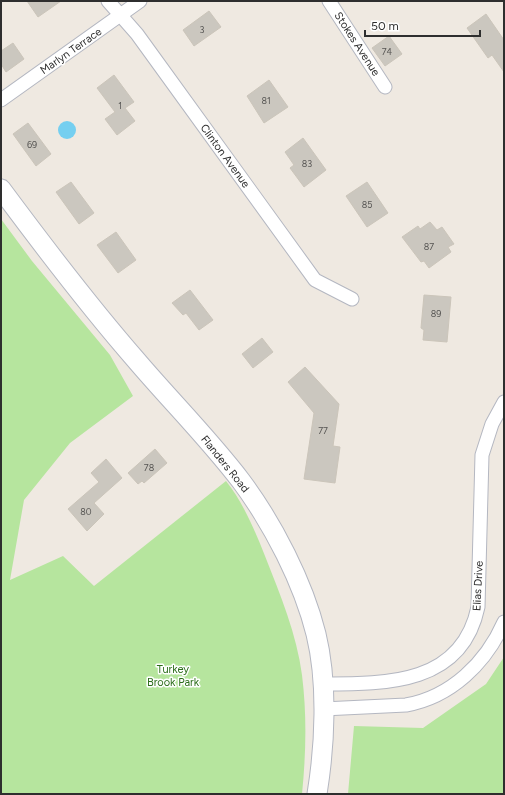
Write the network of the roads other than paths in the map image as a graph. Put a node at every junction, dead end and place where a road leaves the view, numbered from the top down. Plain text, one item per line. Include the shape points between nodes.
1 (108, 1) edge
2 (140, 1) edge
3 (329, 1) edge
4 (120, 16) junction
5 (385, 87) dead end
6 (1, 100) edge
7 (1, 189) edge
8 (352, 299) dead end
9 (504, 402) edge
10 (504, 622) edge
11 (323, 684) junction
12 (323, 710) junction
13 (317, 794) edge

1 - 4 street, Clinton Avenue
2 - 4 street, Marlyn Terrace
3 - 5 street, Stokes Avenue
4 - 6 street, Marlyn Terrace
4 - 8 street, Clinton Avenue via 137,34 315,280
7 - 11 main road, Flanders Road via 92,308 222,458 263,512 286,555 309,613 316,634
9 - 11 street, Elias Drive via 492,424 482,455 478,607 469,634 447,660 423,674 392,681
10 - 12 street via 493,642 467,674 454,686 430,699 406,705
11 - 12 main road, Flanders Road
12 - 13 main road, Flanders Road

